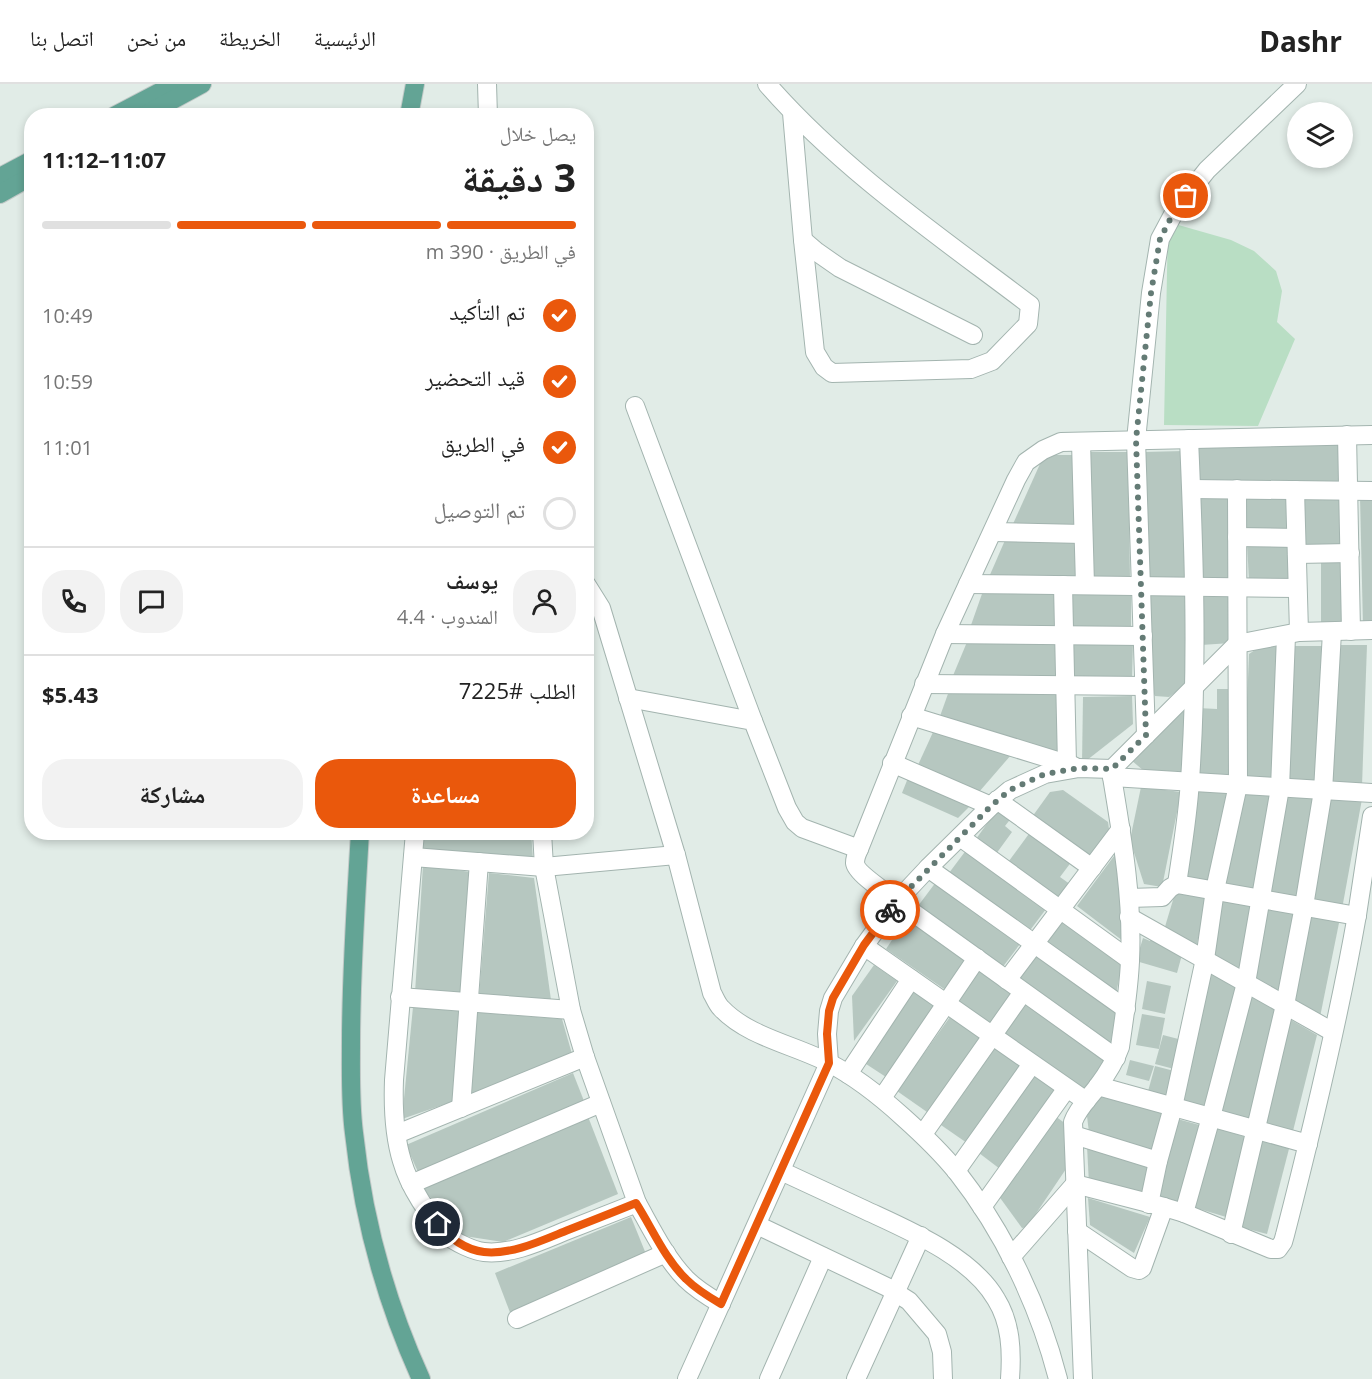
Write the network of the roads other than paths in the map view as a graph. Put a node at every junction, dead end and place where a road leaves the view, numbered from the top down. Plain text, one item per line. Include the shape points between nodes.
1 (175, 84) edge
2 (202, 84) edge
3 (401, 84) edge
4 (415, 84) edge
5 (487, 84) edge
6 (766, 84) edge
7 (1297, 84) edge
8 (129, 108) edge
9 (158, 108) edge
10 (406, 108) edge
11 (409, 108) edge
12 (488, 108) edge
13 (792, 113) junction
14 (24, 164) edge
15 (0, 177) edge
16 (24, 180) edge
17 (0, 194) edge
18 (803, 240) junction
19 (972, 335) dead end
20 (635, 406) dead end
21 (1347, 435) junction
22 (1372, 435) edge
23 (1189, 439) junction
24 (1136, 440) junction
25 (1081, 442) junction
26 (1191, 489) junction
27 (1236, 489) junction
28 (1295, 490) junction
29 (1348, 491) junction
30 (1372, 491) edge
31 (993, 532) junction
32 (1083, 534) junction
33 (1237, 537) junction
34 (1296, 546) junction
35 (1350, 553) junction
36 (968, 584) junction
37 (1063, 585) junction
38 (1085, 585) junction
39 (1141, 586) junction
40 (1194, 587) junction
41 (1237, 588) junction
42 (1298, 588) junction
43 (594, 597) edge
44 (1372, 630) edge
45 (1351, 631) junction
46 (1332, 632) junction
47 (945, 634) junction
48 (1292, 634) junction
49 (1064, 636) junction
50 (1143, 636) junction
51 (1237, 644) junction
52 (924, 684) junction
53 (1065, 685) junction
54 (1144, 686) junction
55 (1194, 687) junction
56 (628, 698) junction
57 (911, 716) junction
58 (753, 720) junction
59 (1146, 735) junction
60 (892, 763) junction
61 (1073, 766) junction
62 (1112, 773) junction
63 (1190, 782) junction
64 (1238, 785) junction
65 (1280, 788) junction
66 (1323, 791) junction
67 (1372, 794) edge
68 (994, 803) junction
69 (1372, 816) edge
70 (1121, 829) junction
71 (960, 837) junction
72 (360, 840) edge
73 (414, 840) edge
74 (542, 840) edge
75 (859, 849) junction
76 (676, 855) junction
77 (412, 857) junction
78 (479, 862) junction
79 (544, 867) junction
80 (928, 868) junction
81 (1092, 868) junction
82 (1177, 884) junction
83 (1215, 890) junction
84 (1129, 898) junction
85 (1261, 898) junction
86 (897, 901) junction
87 (1304, 906) junction
88 (1060, 909) junction
89 (1357, 916) junction
90 (1129, 917) junction
91 (1034, 944) junction
92 (864, 945) junction
93 (977, 958) junction
94 (1205, 959) junction
95 (1130, 960) junction
96 (911, 979) junction
97 (1007, 980) junction
98 (1246, 983) junction
99 (1023, 992) junction
100 (400, 997) junction
101 (469, 1002) junction
102 (946, 1004) junction
103 (1285, 1005) junction
104 (1126, 1009) junction
105 (571, 1010) junction
106 (1333, 1032) junction
107 (992, 1036) junction
108 (585, 1057) junction
109 (1116, 1058) junction
110 (829, 1063) junction
111 (1032, 1064) junction
112 (848, 1074) junction
113 (1098, 1086) junction
114 (1067, 1088) junction
115 (882, 1098) junction
116 (1086, 1101) junction
117 (601, 1103) junction
118 (1173, 1107) junction
119 (461, 1108) junction
120 (1211, 1117) junction
121 (1256, 1129) junction
122 (397, 1134) junction
123 (923, 1134) junction
124 (1074, 1135) junction
125 (1308, 1144) junction
126 (1158, 1161) junction
127 (781, 1171) junction
128 (956, 1171) junction
129 (411, 1184) junction
130 (1075, 1184) junction
131 (636, 1203) junction
132 (1156, 1205) junction
133 (982, 1207) junction
134 (1184, 1213) junction
135 (757, 1225) junction
136 (1077, 1231) junction
137 (1231, 1234) junction
138 (921, 1236) junction
139 (666, 1253) junction
140 (823, 1257) junction
141 (1011, 1257) junction
142 (895, 1292) junction
143 (721, 1304) junction
144 (517, 1320) dead end
145 (421, 1379) edge
146 (687, 1379) edge
147 (769, 1379) edge
148 (856, 1379) edge
149 (943, 1379) edge
150 (1010, 1379) edge
151 (1058, 1379) edge
152 (1083, 1379) edge

1 - 8 main road
2 - 9 main road
3 - 10 main road
4 - 11 main road
5 - 12 street
6 - 13 street
7 - 24 street via 1207,170 1176,208 1160,239
13 - 18 street
13 - 18 street via 850,166 1030,305 1028,324 992,361 971,369 832,373 815,352
14 - 15 main road
16 - 17 main road
18 - 19 street via 846,272
20 - 58 street
21 - 22 street
21 - 23 street
21 - 29 street
23 - 24 street
23 - 26 street
24 - 25 street
24 - 39 street
25 - 31 street via 1054,444 1026,462
25 - 32 street
26 - 27 street
26 - 40 street
27 - 28 street
27 - 33 street
28 - 29 street
28 - 34 street
29 - 30 street
29 - 35 street
31 - 32 street
31 - 36 street
32 - 38 street
33 - 34 street
33 - 41 street
34 - 35 street
34 - 42 street
35 - 45 street
36 - 37 street
36 - 47 street
37 - 38 street
37 - 49 street
38 - 39 street
39 - 40 street
39 - 50 street
40 - 41 street
40 - 55 street
41 - 42 street
41 - 51 street
42 - 48 street
43 - 56 street via 601,608
44 - 45 street
45 - 46 street
46 - 48 street
46 - 66 street
47 - 49 street
47 - 52 street
48 - 51 street
48 - 65 street
49 - 50 street
49 - 53 street
50 - 54 street
51 - 55 street
51 - 64 street
52 - 53 street
52 - 57 street
53 - 54 street
53 - 61 street
54 - 59 street
55 - 59 street
55 - 63 street
56 - 58 street
56 - 76 street
57 - 60 street
57 - 61 street
58 - 75 street via 795,822
59 - 62 street
60 - 68 street
60 - 75 street
61 - 62 street
61 - 68 street via 1010,790
62 - 63 street
62 - 70 street
63 - 64 street
63 - 82 street
64 - 65 street
64 - 83 street
65 - 66 street
65 - 85 street
66 - 67 street
66 - 87 street
68 - 71 street
68 - 81 street
69 - 89 street
70 - 81 street
70 - 84 street
71 - 80 street
71 - 88 street
72 - 145 main road via 352,963 353,1131 376,1250 394,1312
73 - 77 street
74 - 79 street
75 - 86 street via 855,861 862,874
76 - 79 street
76 - 110 street via 718,1007 747,1028
77 - 78 street
77 - 100 street
78 - 79 street
78 - 101 street
79 - 105 street
80 - 86 street
80 - 91 street
81 - 88 street
82 - 83 street
82 - 84 street via 1162,897
83 - 85 street
83 - 94 street
84 - 90 street
85 - 87 street
85 - 98 street
86 - 92 street
86 - 93 street
87 - 89 street
87 - 103 street
88 - 91 street
88 - 95 street
89 - 106 street
90 - 94 street
90 - 95 street
91 - 97 street
91 - 104 street
92 - 96 street
92 - 110 street via 829,1011
93 - 97 street
93 - 102 street
94 - 98 street
94 - 118 street
95 - 104 street
96 - 102 street
96 - 112 street
97 - 99 street
98 - 103 street
98 - 120 street
99 - 107 street
99 - 109 street
100 - 101 street
100 - 122 street via 393,1108
101 - 105 street
101 - 119 street
102 - 107 street
102 - 115 street
103 - 106 street
103 - 121 street
104 - 109 street
105 - 108 street
106 - 125 street
107 - 111 street
107 - 123 street
108 - 117 street
108 - 119 street
109 - 113 street
110 - 112 street
110 - 127 street
111 - 114 street
111 - 128 street
112 - 115 street
113 - 116 street
113 - 118 street
114 - 116 street
114 - 133 street
115 - 123 street
116 - 124 street via 1075,1116
117 - 129 street
117 - 131 street
118 - 120 street
118 - 126 street
119 - 122 street
120 - 121 street
120 - 134 street
121 - 125 street
121 - 137 street
122 - 129 street
123 - 128 street
124 - 126 street
124 - 130 street
125 - 137 street via 1280,1247 1271,1249
126 - 132 street
127 - 135 street
127 - 138 street
128 - 133 street
129 - 131 street via 448,1237 484,1252 525,1247
130 - 132 street
130 - 136 street
130 - 141 street
131 - 139 street
132 - 134 street
132 - 136 street via 1139,1270
133 - 141 street
134 - 137 street
135 - 140 street
135 - 143 street
136 - 152 street
138 - 142 street
138 - 150 street via 975,1272 996,1299 1007,1323 1012,1355
139 - 143 street via 686,1280
139 - 144 street
140 - 142 street
140 - 147 street
141 - 151 street via 1042,1326
142 - 148 street
142 - 149 street via 909,1300 937,1334
143 - 146 street

